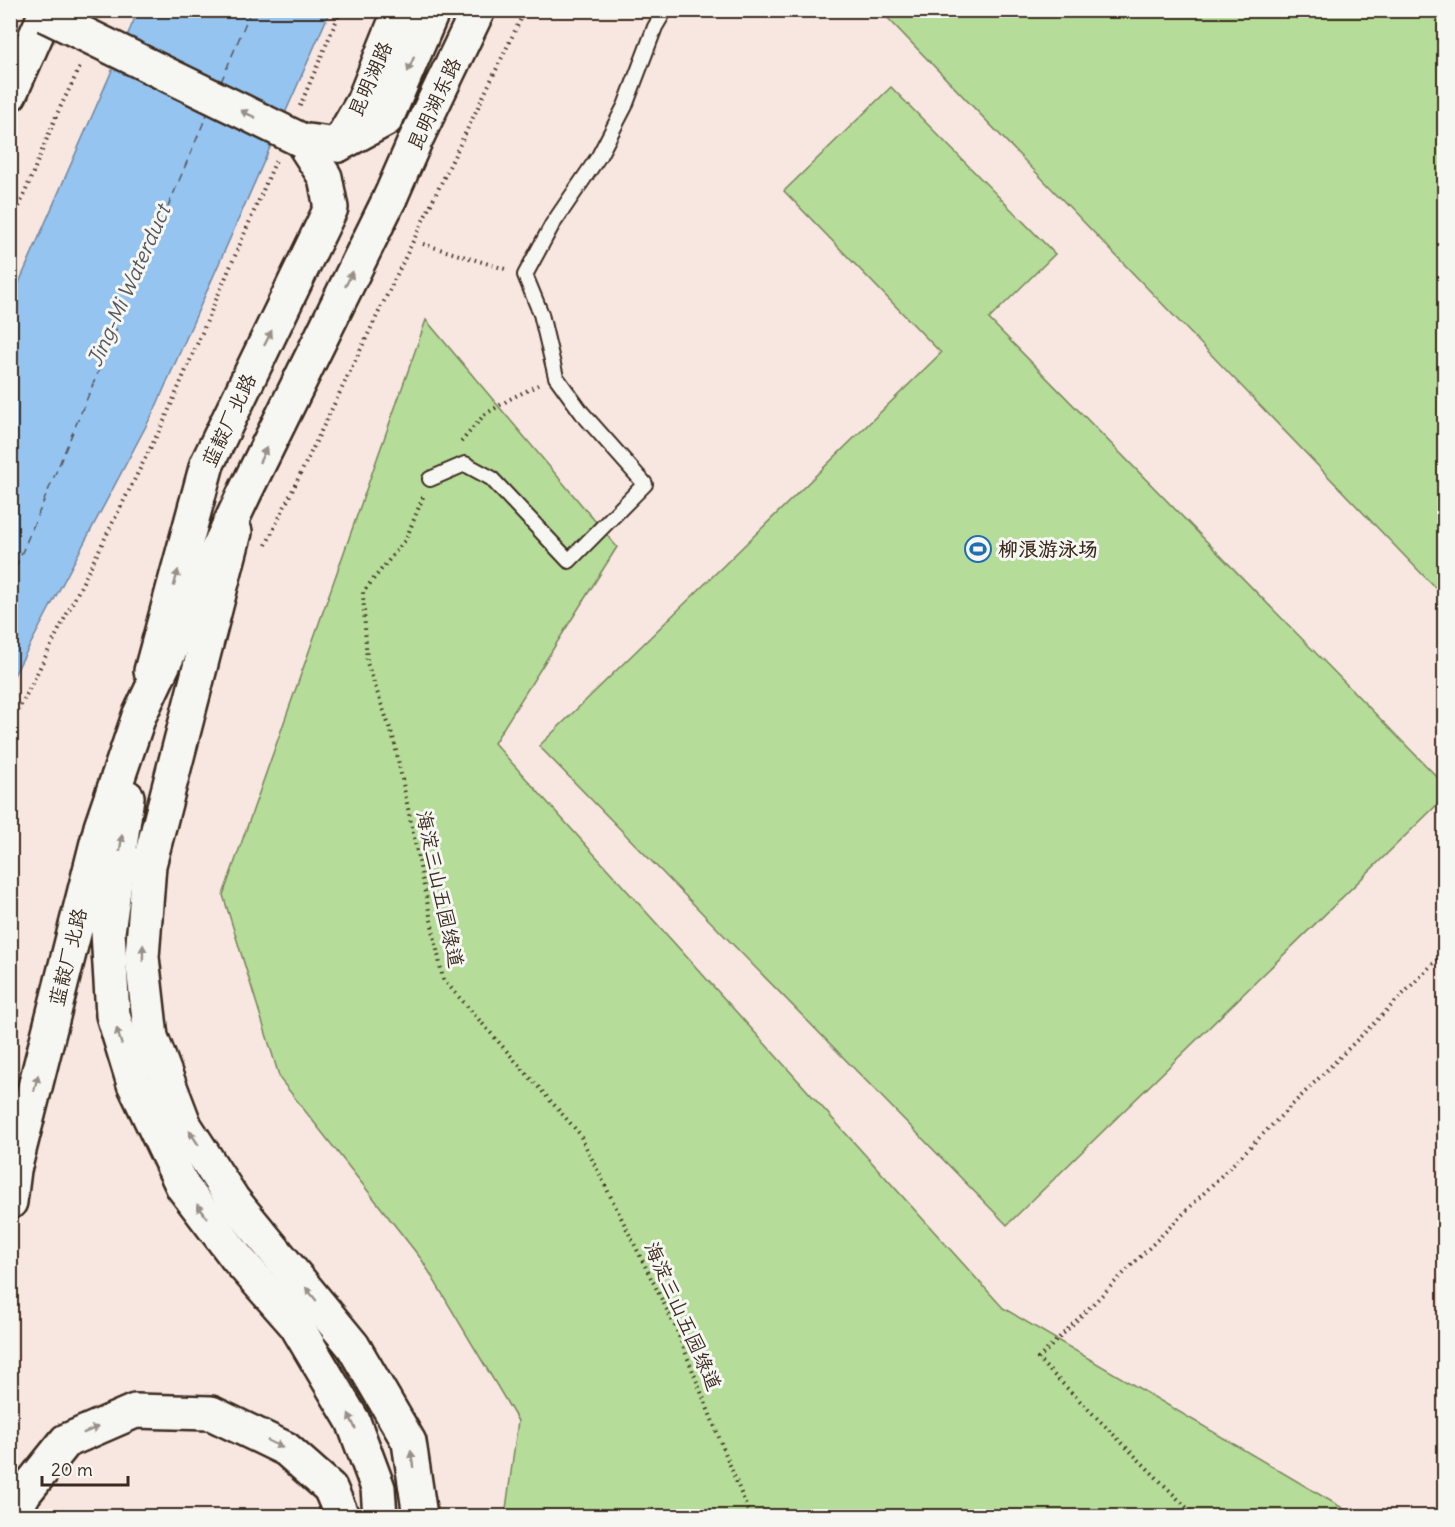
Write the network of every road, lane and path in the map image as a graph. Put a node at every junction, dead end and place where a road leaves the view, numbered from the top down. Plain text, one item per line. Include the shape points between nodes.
1 (341, 10) edge
2 (400, 10) edge
3 (434, 10) edge
4 (478, 10) edge
5 (525, 10) edge
6 (665, 10) edge
7 (45, 15) junction
8 (10, 52) edge
9 (83, 62) dead end
10 (10, 94) edge
11 (300, 106) dead end
12 (338, 145) junction
13 (289, 150) junction
14 (390, 198) joint
15 (10, 229) edge
16 (423, 244) dead end
17 (525, 275) junction
18 (556, 377) junction
19 (461, 442) dead end
20 (430, 479) joint
21 (246, 490) junction
22 (266, 545) dead end
23 (139, 716) junction
24 (10, 727) edge
25 (1444, 953) edge
26 (10, 1202) edge
27 (11, 1516) edge
28 (342, 1516) edge
29 (380, 1516) edge
30 (420, 1516) edge
31 (750, 1516) edge
32 (1195, 1516) edge

1 - 11 path
2 - 12 main road, 昆明湖路 via 363,102
3 -> 12 main road, 昆明湖东路 via 386,119
4 - 14 main road, 昆明湖东路
5 - 22 path
6 - 17 lane via 625,106 599,156 552,225
7 - 8 main road
7 - 10 main road
13 -> 7 main road, bridge
9 - 15 path
12 - 13 main road
23 -> 13 main road, 蓝靛厂北路 via 207,464 331,208 326,177
13 - 24 path via 165,419
21 -> 14 main road, 蓝靛厂北路
16 - 17 path
17 - 18 lane via 541,314
18 - 19 path via 484,415
18 - 20 lane via 582,413 645,484 569,561 491,478 465,465
20 - 31 path, 海淀三山五园绿道 via 406,539 363,592 367,663 394,740 443,979 579,1133 675,1326
21 - 23 main road, 蓝靛厂北路
30 -> 21 main road via 409,1442 353,1346 233,1200 191,1135 151,1037 142,957 149,865
26 -> 23 main road, 蓝靛厂北路 via 14,1170 101,827
29 -> 23 main road via 378,1488 353,1420 296,1325 237,1258 183,1187 134,1084 113,1015 108,932
25 - 32 path via 1038,1359
27 -> 28 main road via 66,1441 135,1411 211,1413 286,1449 330,1488

